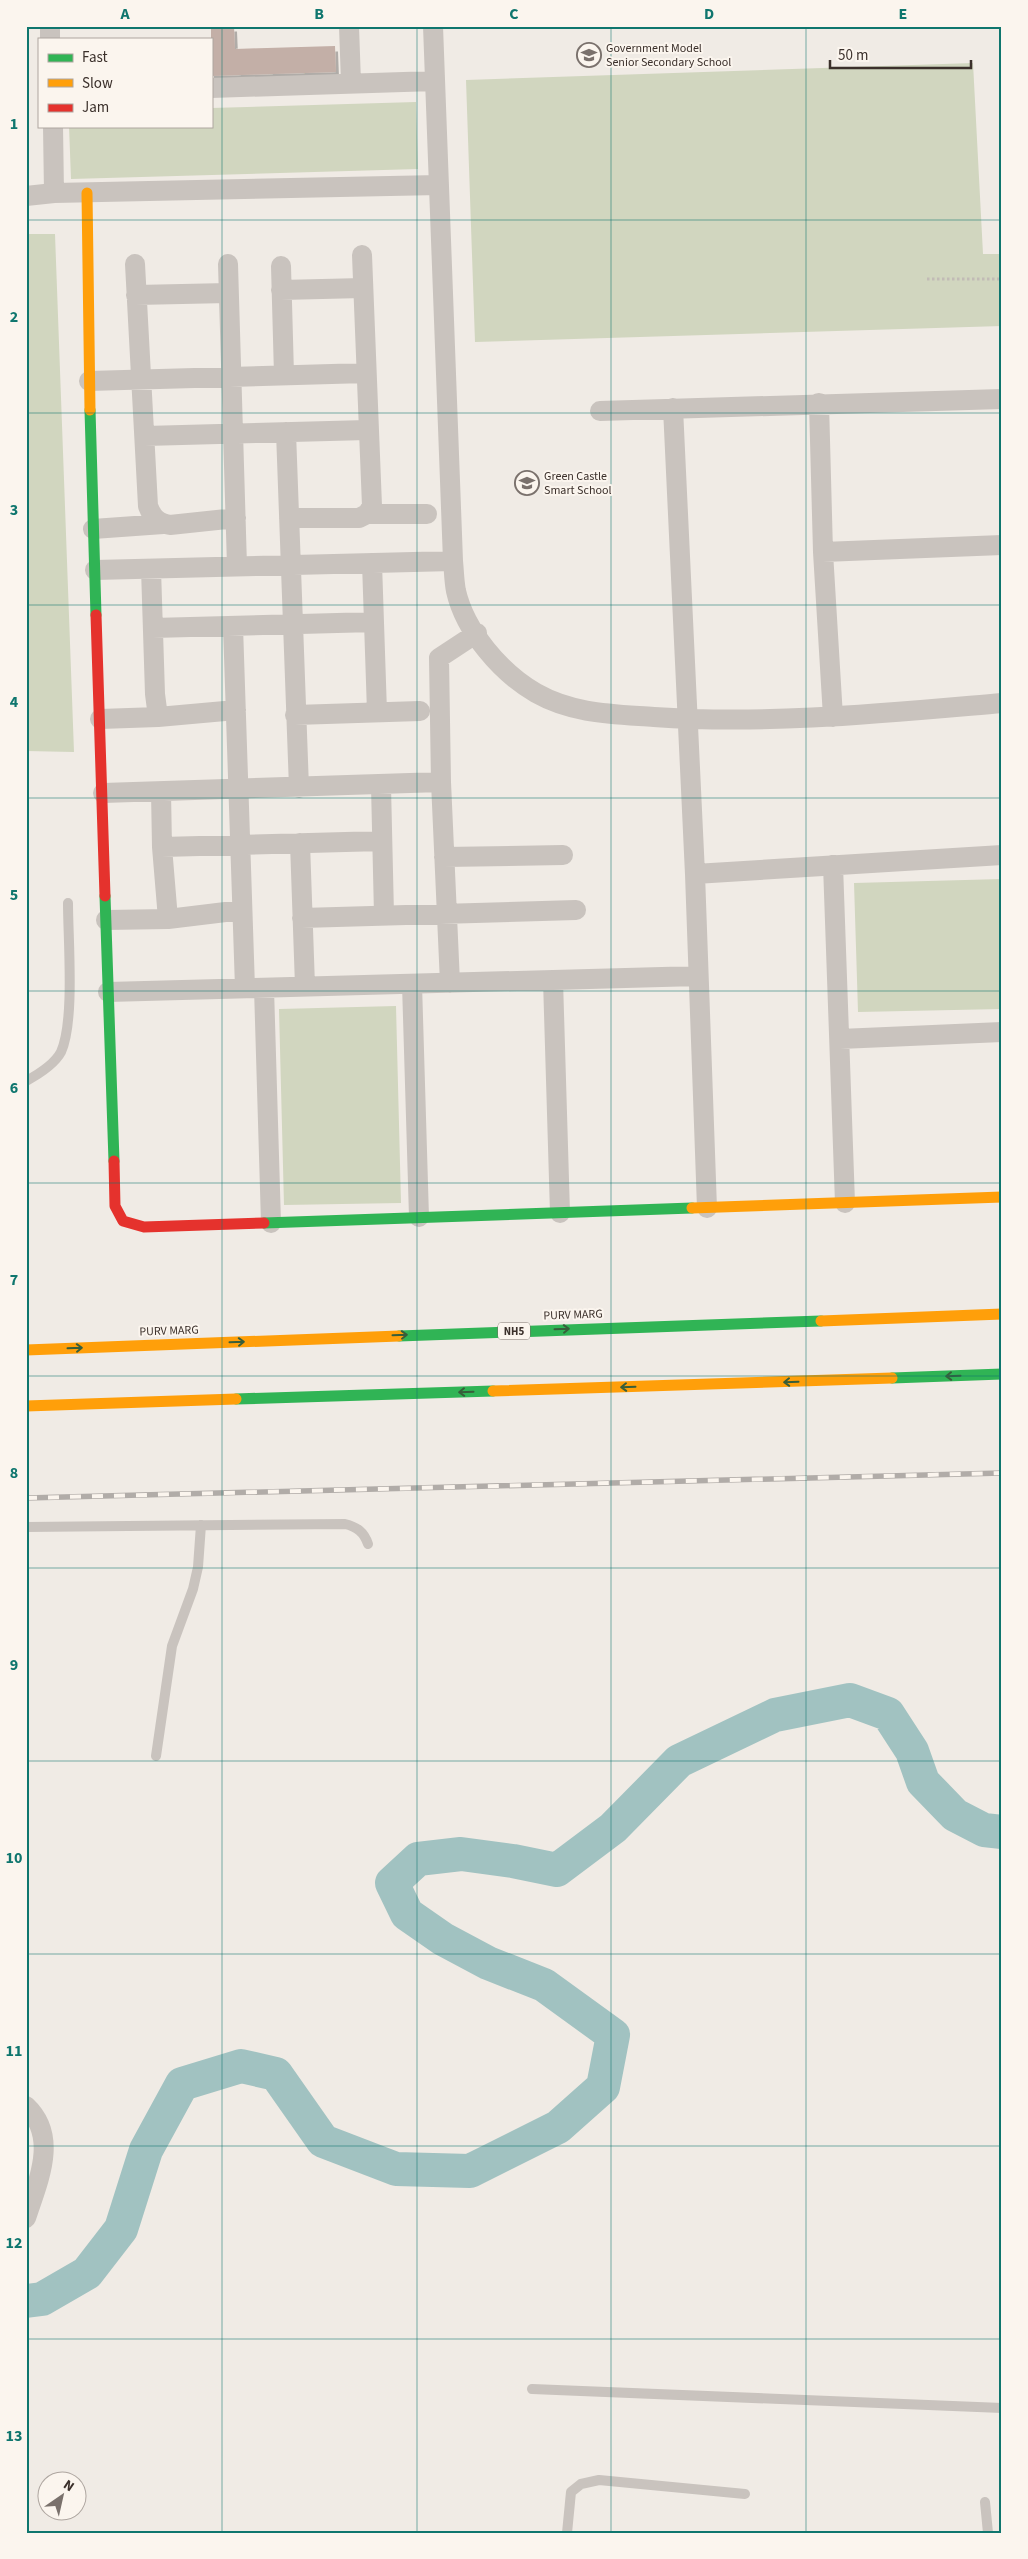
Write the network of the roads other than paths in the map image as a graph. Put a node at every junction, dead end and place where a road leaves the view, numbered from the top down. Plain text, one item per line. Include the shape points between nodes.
1 (349, 26) edge
2 (433, 26) edge
3 (435, 81) junction
4 (351, 84) junction
5 (212, 88) edge
6 (53, 128) edge
7 (439, 185) junction
8 (87, 193) junction
9 (54, 194) junction
10 (26, 196) edge
11 (362, 255) dead end
12 (135, 264) dead end
13 (228, 264) dead end
14 (281, 266) dead end
15 (363, 288) junction
16 (282, 290) junction
17 (228, 292) junction
18 (136, 295) junction
19 (366, 373) junction
20 (284, 375) junction
21 (231, 377) junction
22 (143, 379) junction
23 (89, 381) junction
24 (1002, 399) edge
25 (819, 403) junction
26 (673, 408) junction
27 (600, 411) dead end
28 (367, 430) junction
29 (286, 432) junction
30 (233, 434) junction
31 (145, 436) junction
32 (367, 514) junction
33 (427, 514) dead end
34 (236, 518) junction
35 (289, 518) junction
36 (163, 524) junction
37 (94, 529) junction
38 (1002, 545) edge
39 (822, 552) junction
40 (453, 560) junction
41 (372, 562) junction
42 (290, 565) junction
43 (237, 566) junction
44 (151, 568) junction
45 (95, 570) junction
46 (374, 622) junction
47 (292, 624) junction
48 (233, 626) junction
49 (153, 628) junction
50 (477, 633) junction
51 (1002, 703) edge
52 (236, 710) junction
53 (420, 711) dead end
54 (377, 712) junction
55 (295, 715) junction
56 (158, 717) junction
57 (832, 717) junction
58 (688, 719) junction
59 (100, 720) junction
60 (441, 782) junction
61 (381, 786) junction
62 (299, 788) junction
63 (240, 790) junction
64 (161, 792) junction
65 (103, 793) junction
66 (382, 841) junction
67 (300, 843) junction
68 (240, 845) junction
69 (162, 847) junction
70 (563, 855) dead end
71 (1002, 855) edge
72 (444, 857) junction
73 (833, 866) junction
74 (695, 874) junction
75 (68, 903) dead end
76 (242, 910) junction
77 (576, 910) dead end
78 (447, 914) junction
79 (384, 915) junction
80 (302, 918) junction
81 (168, 919) junction
82 (106, 920) junction
83 (698, 976) junction
84 (553, 980) junction
85 (450, 983) junction
86 (412, 984) junction
87 (305, 986) junction
88 (254, 988) junction
89 (108, 992) junction
90 (1002, 1032) edge
91 (840, 1039) junction
92 (26, 1081) edge
93 (1002, 1197) edge
94 (845, 1203) junction
95 (707, 1208) junction
96 (560, 1213) junction
97 (419, 1218) junction
98 (271, 1223) junction
99 (1002, 1314) edge
100 (26, 1350) edge
101 (1002, 1374) edge
102 (26, 1406) edge
103 (201, 1525) junction
104 (26, 1527) edge
105 (368, 1544) dead end
106 (156, 1756) dead end
107 (26, 2106) edge
108 (26, 2218) edge
109 (532, 2389) dead end
110 (1002, 2408) edge
111 (745, 2494) dead end
112 (985, 2502) dead end
113 (567, 2533) edge
114 (988, 2533) edge

1 - 4 street
2 - 3 street
3 - 4 street
3 - 7 street
4 - 5 street
6 - 9 street
7 - 8 street
7 - 40 street
8 - 9 street
8 - 23 main road
9 - 10 street
11 - 15 street
12 - 18 street
13 - 17 street
14 - 16 street
15 - 16 street
15 - 19 street
16 - 20 street
17 - 18 street
17 - 21 street
18 - 22 street
19 - 20 street
19 - 28 street
20 - 21 street
21 - 22 street
21 - 30 street
22 - 23 street
22 - 31 street
23 - 37 main road
24 - 25 street
25 - 26 street
25 - 39 street
26 - 27 street
26 - 58 street
28 - 29 street
28 - 32 street via 372,506
29 - 30 street
29 - 35 street
30 - 31 street
30 - 34 street
31 - 36 street via 148,506 151,514
32 - 33 street
32 - 35 street via 359,518
34 - 36 street via 170,526
34 - 43 street
35 - 42 street
36 - 37 street
37 - 45 main road
38 - 39 street
39 - 57 street
40 - 41 street
40 - 50 street via 456,591
41 - 42 street
41 - 46 street
42 - 43 street
42 - 47 street
43 - 44 street
44 - 45 street
44 - 49 street
45 - 59 main road
46 - 47 street
46 - 54 street
47 - 48 street
47 - 55 street
48 - 49 street
48 - 52 street
49 - 56 street
50 - 58 street via 488,652 505,670 536,693 558,703 589,713
50 - 60 street via 439,658
51 - 57 street
52 - 56 street
52 - 63 street
53 - 54 street
54 - 55 street
55 - 62 street
56 - 59 street
57 - 58 street
58 - 74 street
59 - 65 main road
60 - 61 street
60 - 72 street
61 - 62 street
61 - 66 street
62 - 63 street
63 - 64 street
63 - 68 street
64 - 65 street
64 - 69 street
65 - 82 main road
66 - 67 street
66 - 79 street
67 - 68 street
67 - 80 street
68 - 69 street
68 - 76 street
69 - 81 street
70 - 72 street
71 - 73 street
72 - 78 street
73 - 74 street
73 - 91 street
74 - 83 street
75 - 92 lane via 68,1024 60,1053 45,1070
76 - 81 street
76 - 88 street
77 - 78 street
78 - 79 street
78 - 85 street
79 - 80 street
80 - 87 street
81 - 82 street
82 - 89 main road
83 - 84 street
83 - 95 street
84 - 85 street
84 - 96 street
85 - 86 street
86 - 87 street
86 - 97 street
87 - 88 street
88 - 89 street
88 - 98 street
89 - 98 main road via 117,1214 123,1221 144,1227
90 - 91 street
91 - 94 street
93 - 94 main road
94 - 95 main road
95 - 96 main road
96 - 97 main road
97 - 98 main road
100 -> 99 main road, PURV MARG / NH5
101 -> 102 main road
103 - 104 lane
103 - 105 lane via 346,1524 360,1530
103 - 106 lane via 196,1574 172,1646
107 - 108 street via 40,2122 45,2144
109 - 110 lane
111 - 113 lane via 599,2480 581,2484 571,2492
112 - 114 lane

